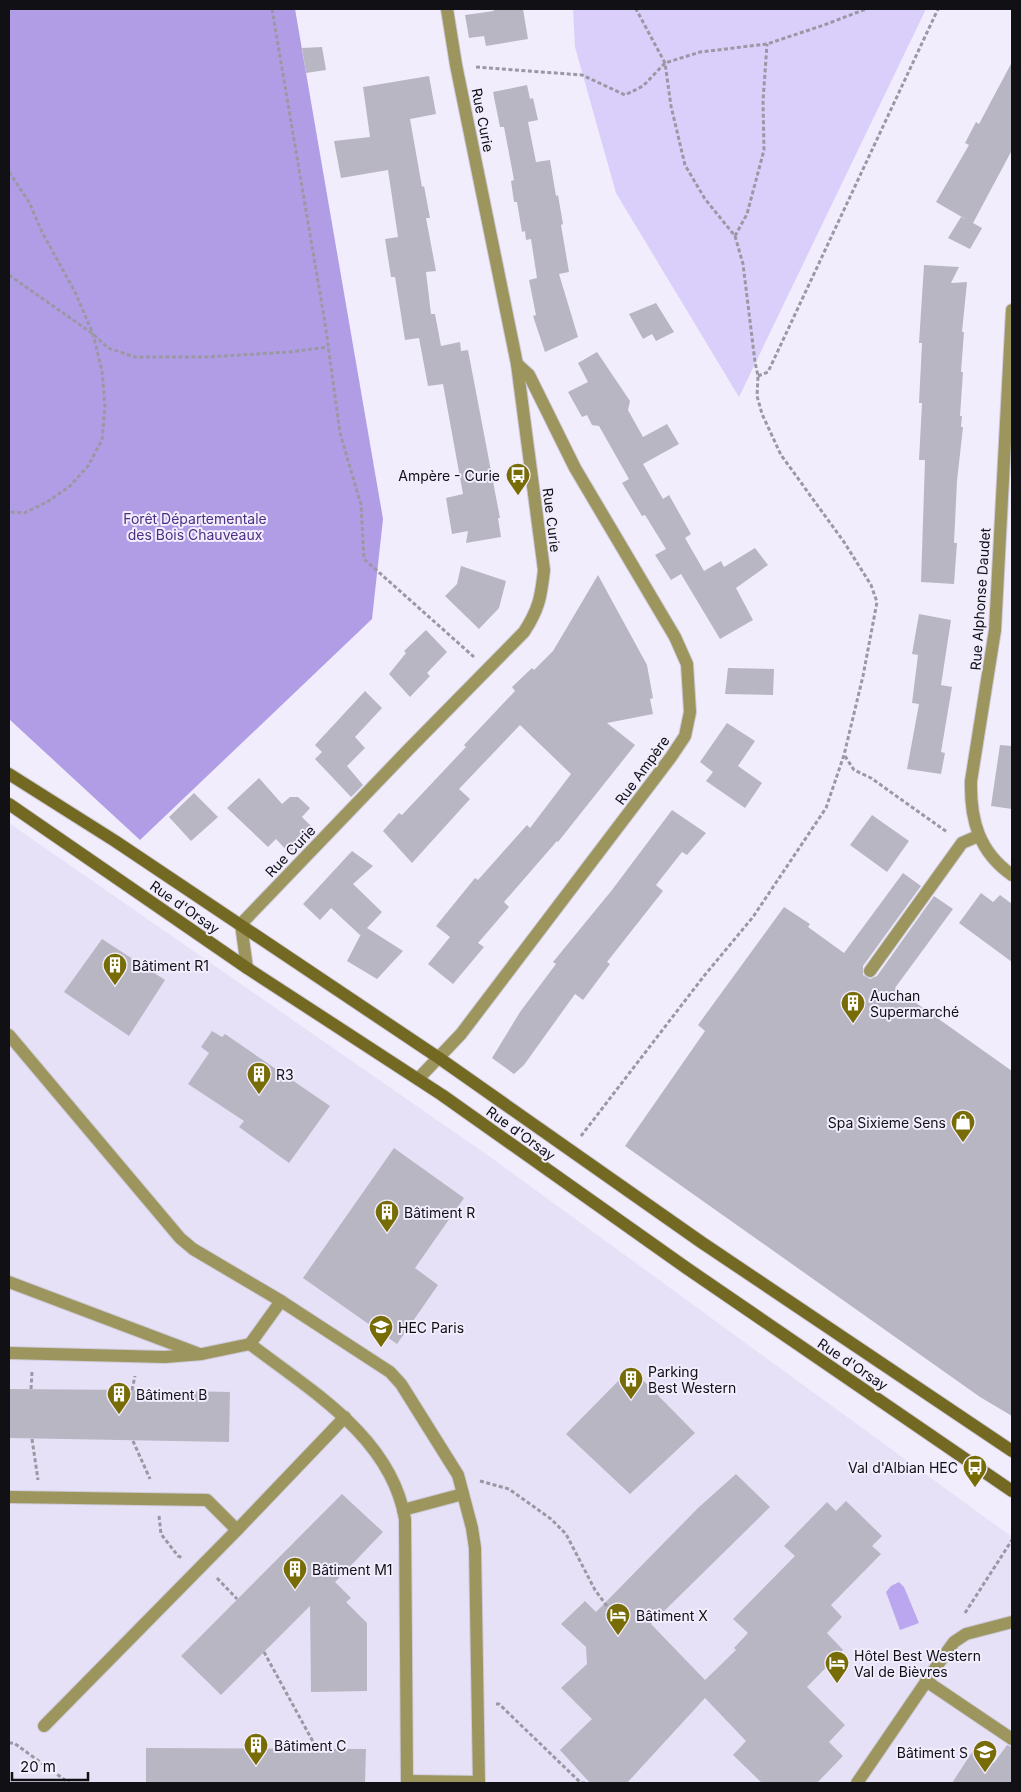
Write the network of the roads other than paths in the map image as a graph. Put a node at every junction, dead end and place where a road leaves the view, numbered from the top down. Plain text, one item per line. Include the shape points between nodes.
1 (447, 9) edge
2 (1012, 310) edge
3 (517, 364) junction
4 (9, 774) edge
5 (9, 804) edge
6 (978, 836) junction
7 (1012, 875) edge
8 (241, 924) junction
9 (247, 968) junction
10 (870, 971) dead end
11 (9, 1035) edge
12 (439, 1058) junction
13 (418, 1079) junction
14 (9, 1282) edge
15 (281, 1301) junction
16 (250, 1344) junction
17 (9, 1354) edge
18 (202, 1354) junction
19 (345, 1417) junction
20 (1012, 1451) edge
21 (1012, 1491) edge
22 (463, 1494) junction
23 (9, 1497) edge
24 (403, 1510) junction
25 (237, 1530) junction
26 (1012, 1622) edge
27 (926, 1681) junction
28 (44, 1726) dead end
29 (1012, 1739) edge
30 (407, 1782) edge
31 (479, 1783) edge
32 (857, 1783) edge

1 - 3 street, Rue Curie
2 - 6 street, Rue Alphonse Daudet via 995,630 971,781
3 - 8 street, Rue Curie via 544,570 535,615 524,632
3 - 12 street, Rue Ampère via 529,375 575,468 674,637 687,664 690,712 685,736 671,757 461,1034
4 - 8 main road, Rue d'Orsay
5 - 9 main road, Rue d'Orsay
6 - 7 street, Rue Alphonse Daudet via 990,855
6 - 10 street via 962,843
8 - 9 street
8 - 12 main road, Rue d'Orsay
9 - 13 main road, Rue d'Orsay
11 - 15 street via 180,1238
12 - 13 street, Rue Ampère
12 - 20 main road, Rue d'Orsay via 701,1242
13 - 21 main road, Rue d'Orsay
14 - 18 street
15 - 16 street
15 - 22 street via 390,1372 401,1384 458,1475
16 - 18 street
16 - 19 street
17 - 18 street via 165,1357
19 - 24 street via 383,1463
19 - 25 street
22 - 24 street
22 - 31 street via 475,1548
23 - 25 street via 207,1500
24 - 30 street
25 - 28 street
26 - 27 street via 966,1634 954,1642
27 - 29 street
27 - 32 street
30 - 31 street

